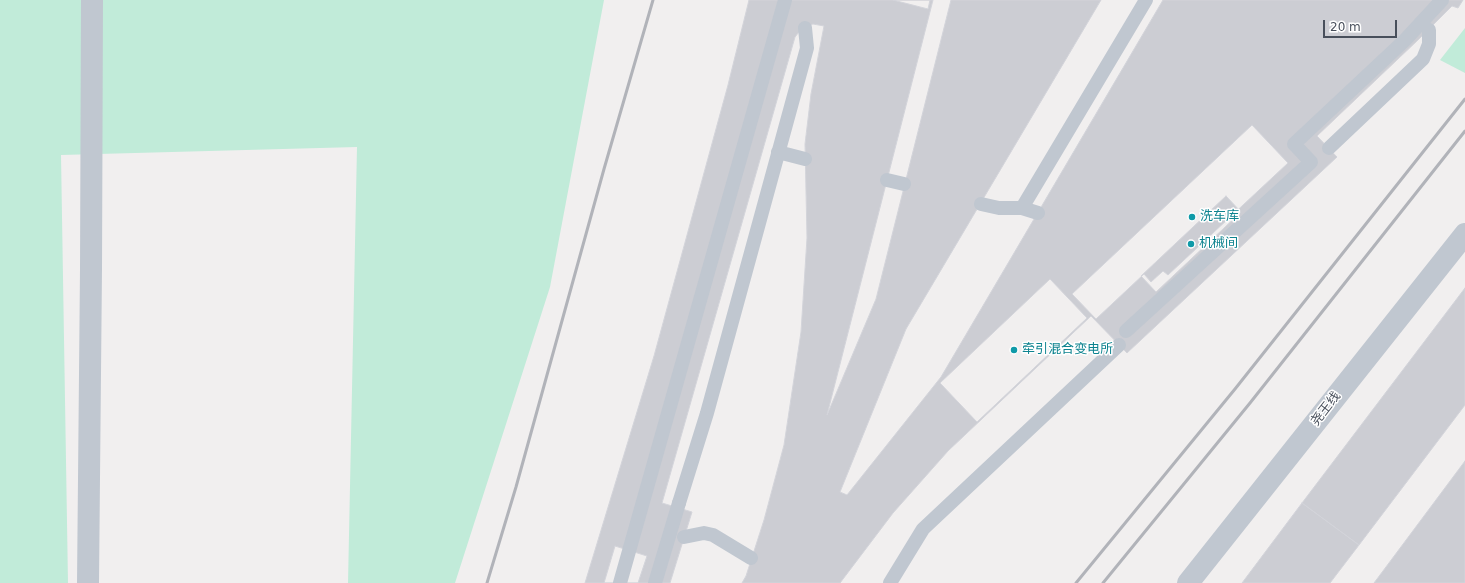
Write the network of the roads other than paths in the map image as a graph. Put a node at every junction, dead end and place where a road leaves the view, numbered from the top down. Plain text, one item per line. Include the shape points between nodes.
1 (92, 0) edge
2 (785, 0) edge
3 (1146, 0) edge
4 (1442, 0) edge
5 (805, 28) dead end
6 (1429, 30) dead end
7 (1329, 148) dead end
8 (778, 152) junction
9 (805, 159) dead end
10 (887, 180) dead end
11 (904, 184) dead end
12 (981, 204) dead end
13 (1022, 208) junction
14 (1038, 213) dead end
15 (1465, 234) edge
16 (1126, 331) dead end
17 (1119, 345) dead end
18 (684, 537) dead end
19 (751, 558) dead end
20 (88, 583) edge
21 (620, 583) edge
22 (655, 583) edge
23 (890, 583) edge
24 (1188, 583) edge

1 - 20 street
2 - 21 lane
3 - 13 lane
4 - 16 lane, bridge via 1404,40 1294,144 1311,162
5 - 8 lane via 807,48
6 - 7 lane via 1429,44 1423,59
8 - 9 lane
8 - 22 lane, bridge via 707,413
10 - 11 lane
12 - 13 lane via 999,208
13 - 14 lane
15 - 24 street, 尧王线
17 - 23 lane via 923,528
18 - 19 lane via 704,533 713,535

